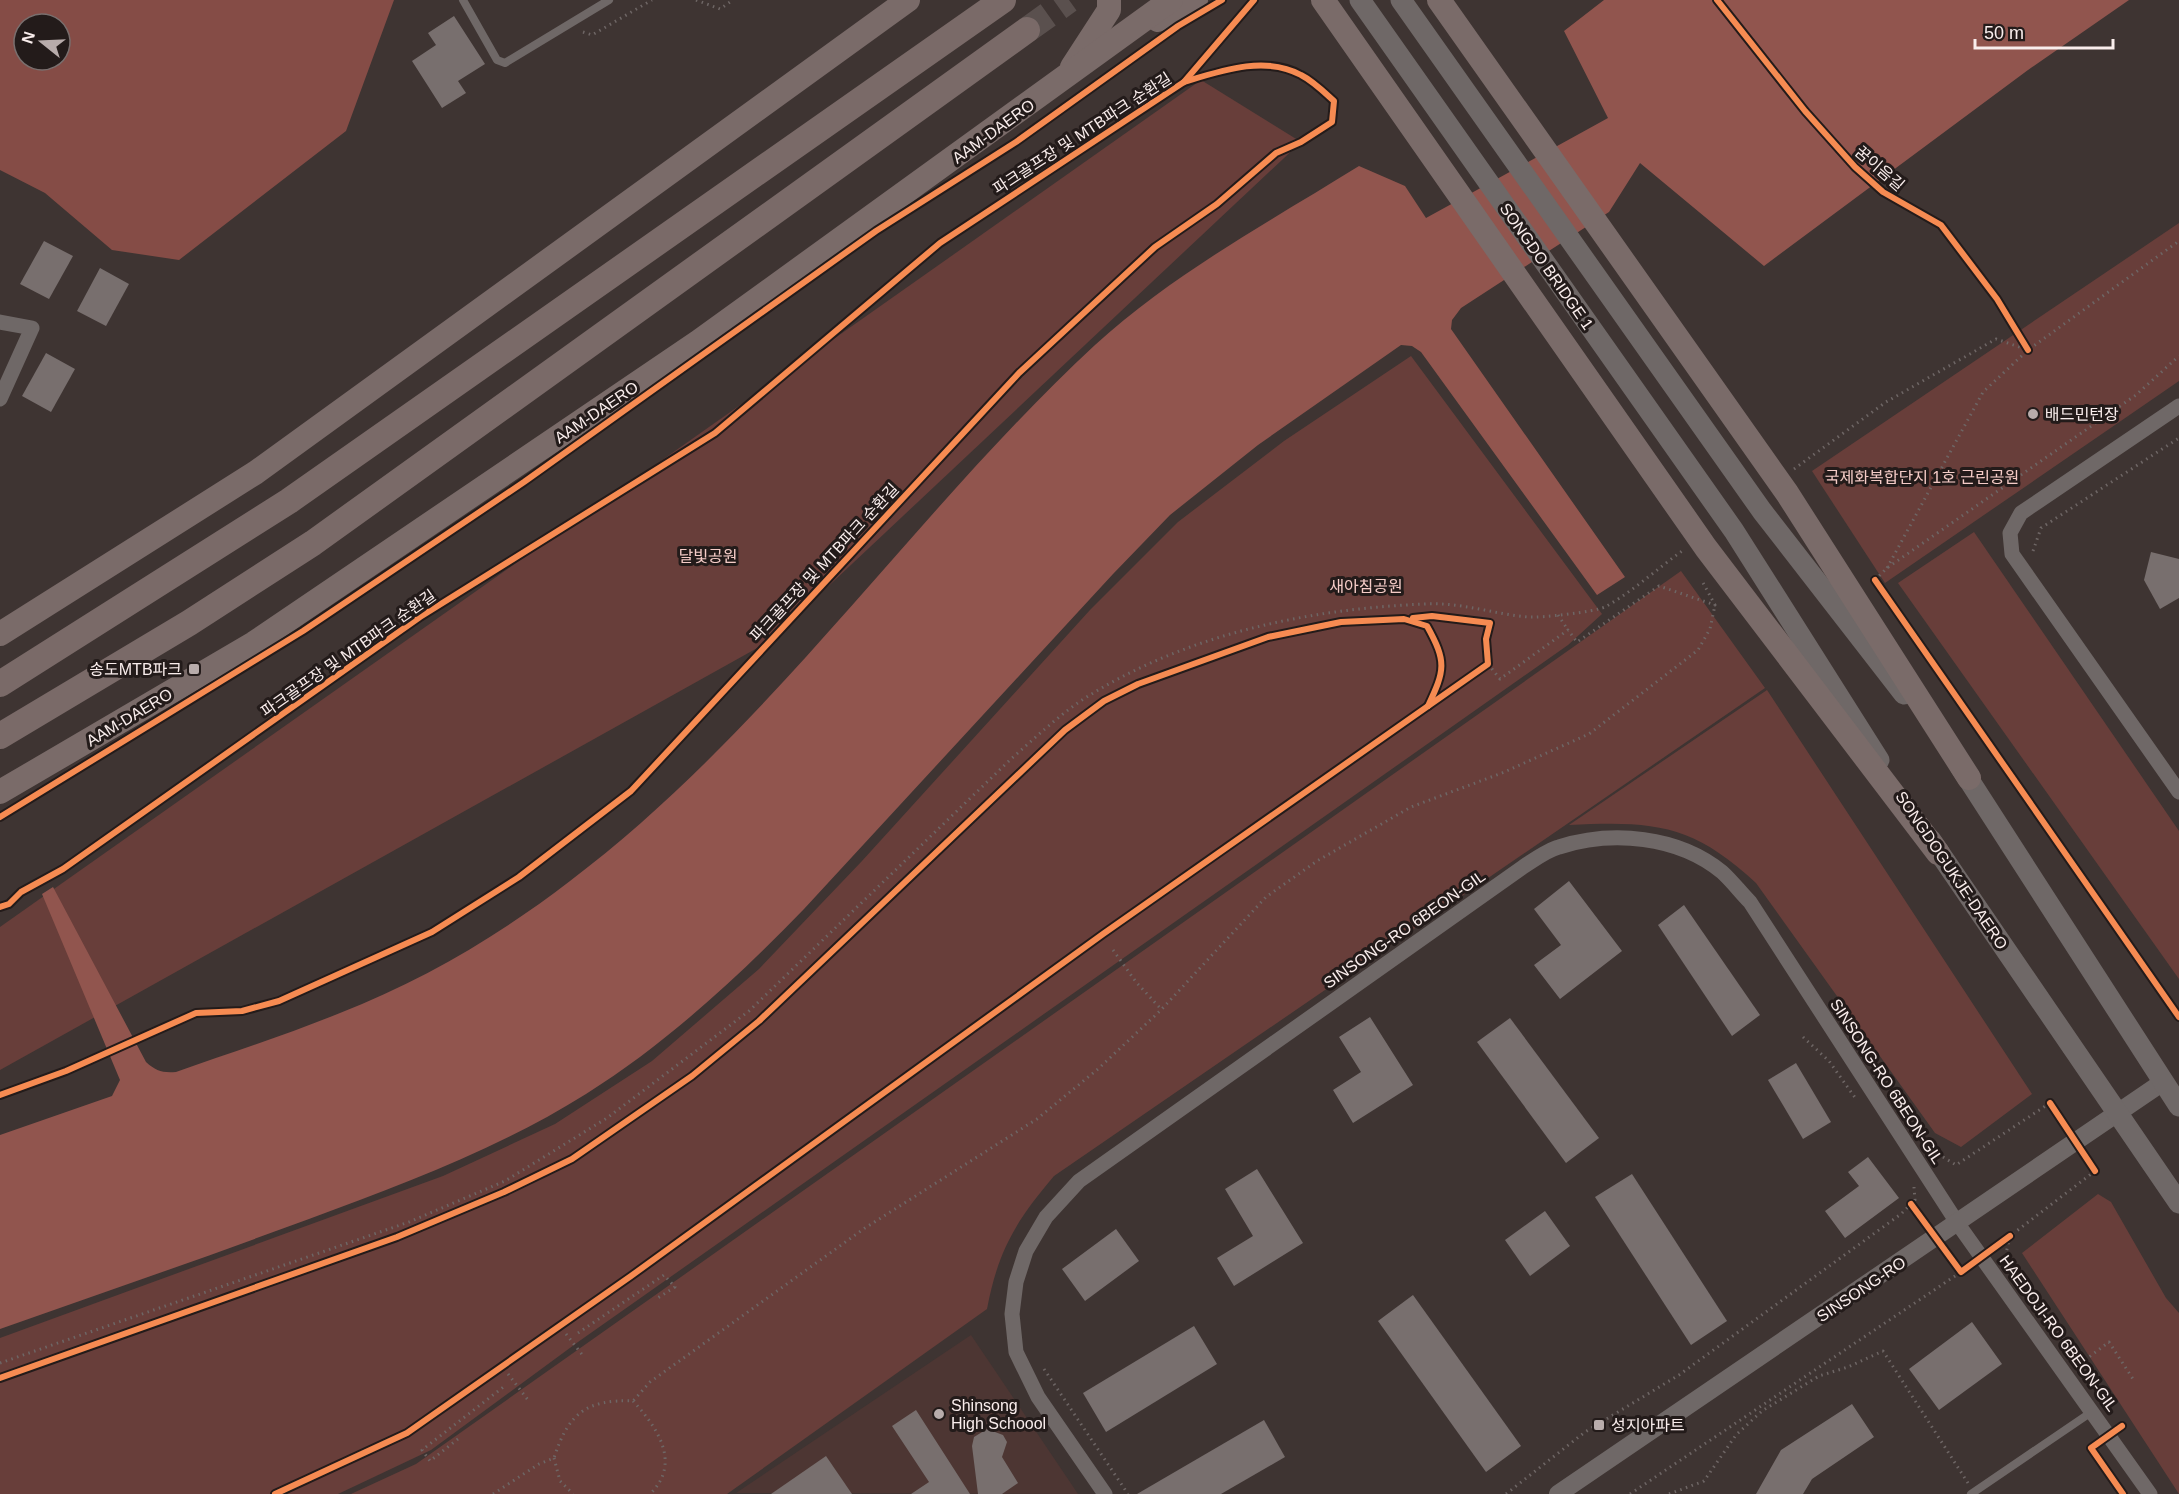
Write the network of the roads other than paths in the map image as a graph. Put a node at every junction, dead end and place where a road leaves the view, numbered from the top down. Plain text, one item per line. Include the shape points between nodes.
1 (463, 0) edge
2 (609, 0) edge
3 (908, 0) edge
4 (1003, 0) edge
5 (1109, 0) edge
6 (1171, 0) edge
7 (1196, 0) edge
8 (1312, 0) edge
9 (1323, 0) edge
10 (1360, 0) edge
11 (1401, 0) edge
12 (1439, 0) edge
13 (1027, 30) tunnel mouth
14 (1351, 39) junction
15 (1116, 42) junction
16 (1064, 79) junction
17 (0, 322) edge
18 (0, 399) edge
19 (2179, 406) edge
20 (1734, 531) joint
21 (0, 634) edge
22 (0, 684) edge
23 (0, 736) edge
24 (1970, 778) junction
25 (0, 792) edge
26 (2179, 792) edge
27 (1938, 853) junction
28 (2163, 1082) junction
29 (2179, 1106) edge
30 (2115, 1113) junction
31 (2179, 1203) edge
32 (1958, 1224) junction
33 (2093, 1411) junction
34 (1972, 1493) edge
35 (1105, 1494) edge
36 (1558, 1494) edge
37 (2150, 1494) edge

1 - 2 lane via 497,60 505,63
3 - 21 main road via 255,473
4 - 22 highway via 289,501
5 - 16 main road via 1108,10
6 - 15 main road, AAM-DAERO
7 - 15 main road
8 - 14 main road
9 - 14 main road
10 - 20 main road, SONGDO BRIDGE 1
11 - 24 main road, SONGDO BRIDGE 1 via 1762,511
12 - 24 main road via 1787,493
13 - 23 highway via 313,543 189,623
14 - 27 main road via 1706,548
15 - 16 main road, AAM-DAERO
16 - 25 main road, AAM-DAERO via 698,342 264,636
17 - 18 street via 32,328
19 - 26 street via 2021,513 2010,532 2012,554
20 - 27 main road, SONGDOGUKJE-DAERO
24 - 28 main road
27 - 30 main road, SONGDOGUKJE-DAERO
28 - 29 main road
28 - 30 street, SINSONG-RO
30 - 31 main road, SONGDOGUKJE-DAERO
30 - 32 street, SINSONG-RO
32 - 33 street, HAEDOJI-RO 6BEON-GIL
32 - 35 street, SINSONG-RO 6BEON-GIL via 1750,902 1722,872 1680,847 1638,838 1590,840 1558,847 1523,867 1079,1181 1046,1217 1026,1251 1016,1282 1012,1314 1016,1352 1038,1397
32 - 36 street, SINSONG-RO
33 - 34 lane
33 - 37 street, HAEDOJI-RO 6BEON-GIL

